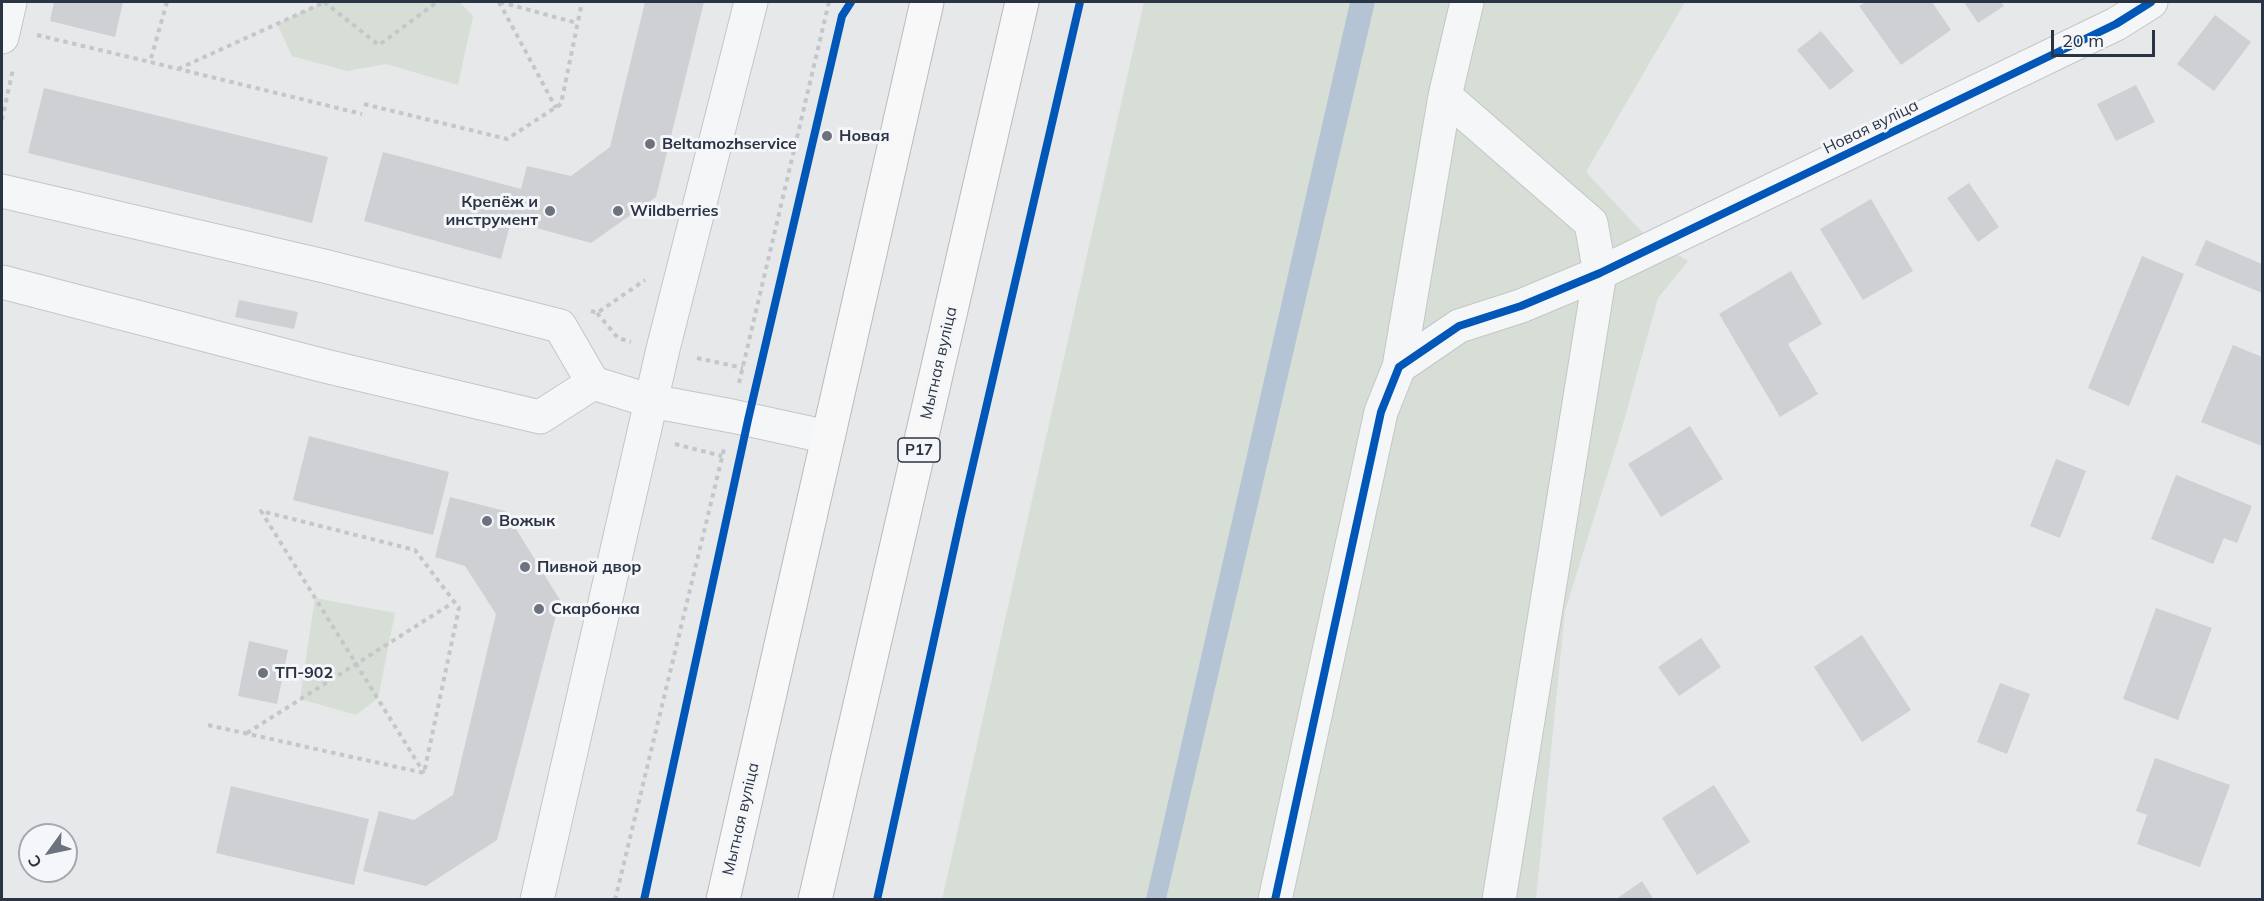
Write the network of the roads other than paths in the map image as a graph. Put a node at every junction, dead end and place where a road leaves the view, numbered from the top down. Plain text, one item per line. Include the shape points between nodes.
1 (751, 2) edge
2 (927, 2) edge
3 (1022, 2) edge
4 (1467, 2) edge
5 (2151, 2) edge
6 (1445, 96) junction
7 (2, 191) edge
8 (1600, 273) junction
9 (2, 282) edge
10 (1399, 367) junction
11 (593, 383) junction
12 (651, 401) junction
13 (828, 437) junction
14 (537, 900) edge
15 (723, 900) edge
16 (815, 900) edge
17 (1275, 900) edge
18 (1499, 900) edge

1 - 12 street
2 - 13 highway, Мытная вуліца
3 - 16 highway, Мытная вуліца / Р17
4 - 6 street
5 - 8 street, Новая вуліца via 2116,24
6 - 8 street via 1591,223
6 - 10 street
7 - 11 street via 560,326
8 - 10 street, Новая вуліца via 1521,306 1459,326
8 - 18 street
9 - 11 street via 540,417
10 - 17 street via 1381,412
11 - 12 street
12 - 13 street
12 - 14 street
13 - 15 highway, Мытная вуліца

